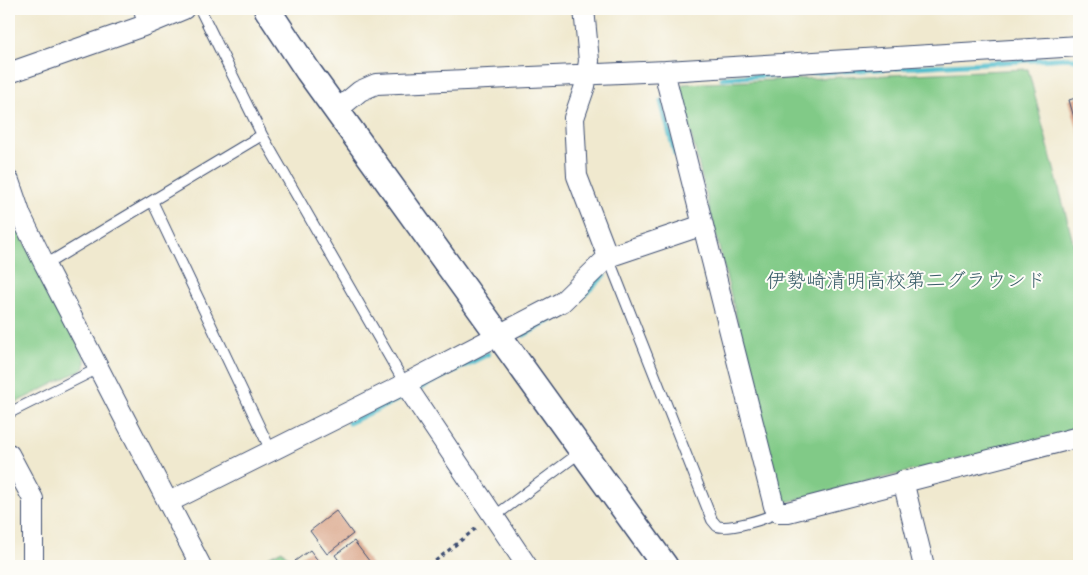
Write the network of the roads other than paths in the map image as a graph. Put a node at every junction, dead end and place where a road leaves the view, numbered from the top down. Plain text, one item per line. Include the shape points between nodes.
1 (184, 9) edge
2 (200, 9) edge
3 (266, 9) edge
4 (584, 9) edge
5 (141, 17) edge
6 (1079, 46) edge
7 (666, 71) junction
8 (9, 72) edge
9 (587, 74) junction
10 (337, 110) junction
11 (262, 135) junction
12 (9, 181) edge
13 (152, 201) junction
14 (15, 219) edge
15 (703, 225) junction
16 (608, 257) junction
17 (45, 265) junction
18 (497, 336) junction
19 (99, 368) junction
20 (405, 384) junction
21 (9, 413) edge
22 (1079, 437) edge
23 (270, 451) junction
24 (582, 451) junction
25 (9, 454) edge
26 (903, 481) junction
27 (168, 502) junction
28 (778, 512) junction
29 (495, 516) junction
30 (33, 566) edge
31 (201, 566) edge
32 (527, 566) edge
33 (665, 566) edge
34 (924, 566) edge

1 - 5 street
2 - 11 lane
3 - 10 street
4 - 9 street via 589,61
5 - 8 street
6 - 7 street
7 - 9 street
7 - 15 street
9 - 10 street via 376,84 360,91
9 - 16 street via 574,118 577,176
10 - 18 street
11 - 13 lane
11 - 20 lane
12 - 14 street
13 - 17 lane
13 - 23 lane
14 - 17 street
15 - 16 street
15 - 28 street
16 - 18 street via 562,302
16 - 28 lane via 712,520 717,526 725,527
17 - 19 street
18 - 20 street
18 - 24 street
19 - 21 lane
19 - 27 street
20 - 23 street
20 - 29 street
22 - 26 street
23 - 27 street
24 - 29 lane
24 - 33 street
25 - 30 street via 33,499
26 - 28 street
26 - 34 street
27 - 31 street
29 - 32 street

